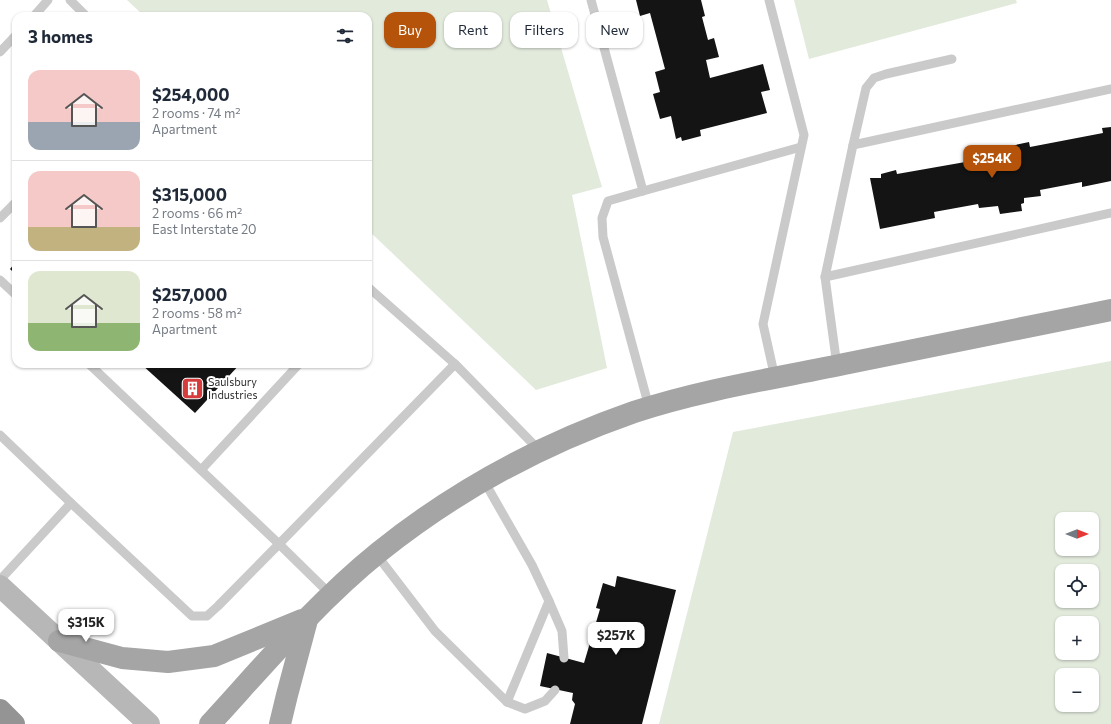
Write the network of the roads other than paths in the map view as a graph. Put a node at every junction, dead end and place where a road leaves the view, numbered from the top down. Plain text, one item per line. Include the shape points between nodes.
1 (48, 0) edge
2 (70, 0) edge
3 (591, 0) edge
4 (769, 0) edge
5 (38, 12) edge
6 (82, 12) edge
7 (12, 39) edge
8 (0, 52) edge
9 (952, 59) dead end
10 (1111, 89) edge
11 (853, 145) junction
12 (801, 147) junction
13 (642, 191) junction
14 (12, 206) edge
15 (1111, 213) edge
16 (0, 218) edge
17 (825, 277) junction
18 (0, 280) edge
19 (12, 291) edge
20 (372, 292) edge
21 (1111, 310) edge
22 (454, 364) junction
23 (837, 366) junction
24 (93, 368) edge
25 (295, 368) edge
26 (776, 378) junction
27 (649, 408) junction
28 (0, 435) edge
29 (540, 451) junction
30 (201, 470) junction
31 (483, 480) junction
32 (71, 503) junction
33 (278, 544) junction
34 (376, 554) junction
35 (0, 580) edge
36 (0, 586) edge
37 (331, 595) junction
38 (549, 601) junction
39 (308, 617) junction
40 (59, 641) junction
41 (564, 658) dead end
42 (555, 690) dead end
43 (507, 702) junction
44 (149, 724) edge
45 (210, 724) edge
46 (280, 724) edge

1 - 5 lane
2 - 6 lane
3 - 13 lane
4 - 12 lane via 804,135
7 - 8 lane
9 - 11 lane via 874,78 866,88
10 - 11 lane
11 - 17 lane
12 - 13 lane
12 - 26 lane via 763,324
13 - 27 lane via 608,201 602,218 603,237
14 - 16 lane
15 - 17 lane
17 - 23 lane
18 - 19 lane
20 - 22 lane
21 - 23 main road
22 - 29 lane
22 - 33 lane
23 - 26 main road
24 - 30 lane
25 - 30 lane
26 - 27 main road
27 - 29 main road via 565,438
28 - 32 lane
29 - 31 main road
30 - 33 lane
31 - 34 main road via 437,509
31 - 38 lane via 532,564
32 - 33 lane via 192,616 207,616
32 - 35 lane
33 - 37 lane
34 - 37 main road
34 - 43 lane via 435,631
36 - 40 main road
37 - 39 main road
38 - 41 lane via 562,631
38 - 43 lane
39 - 40 main road via 214,656 168,662 122,658
39 - 45 main road
39 - 46 main road
40 - 44 main road
42 - 43 lane via 545,701 525,710

